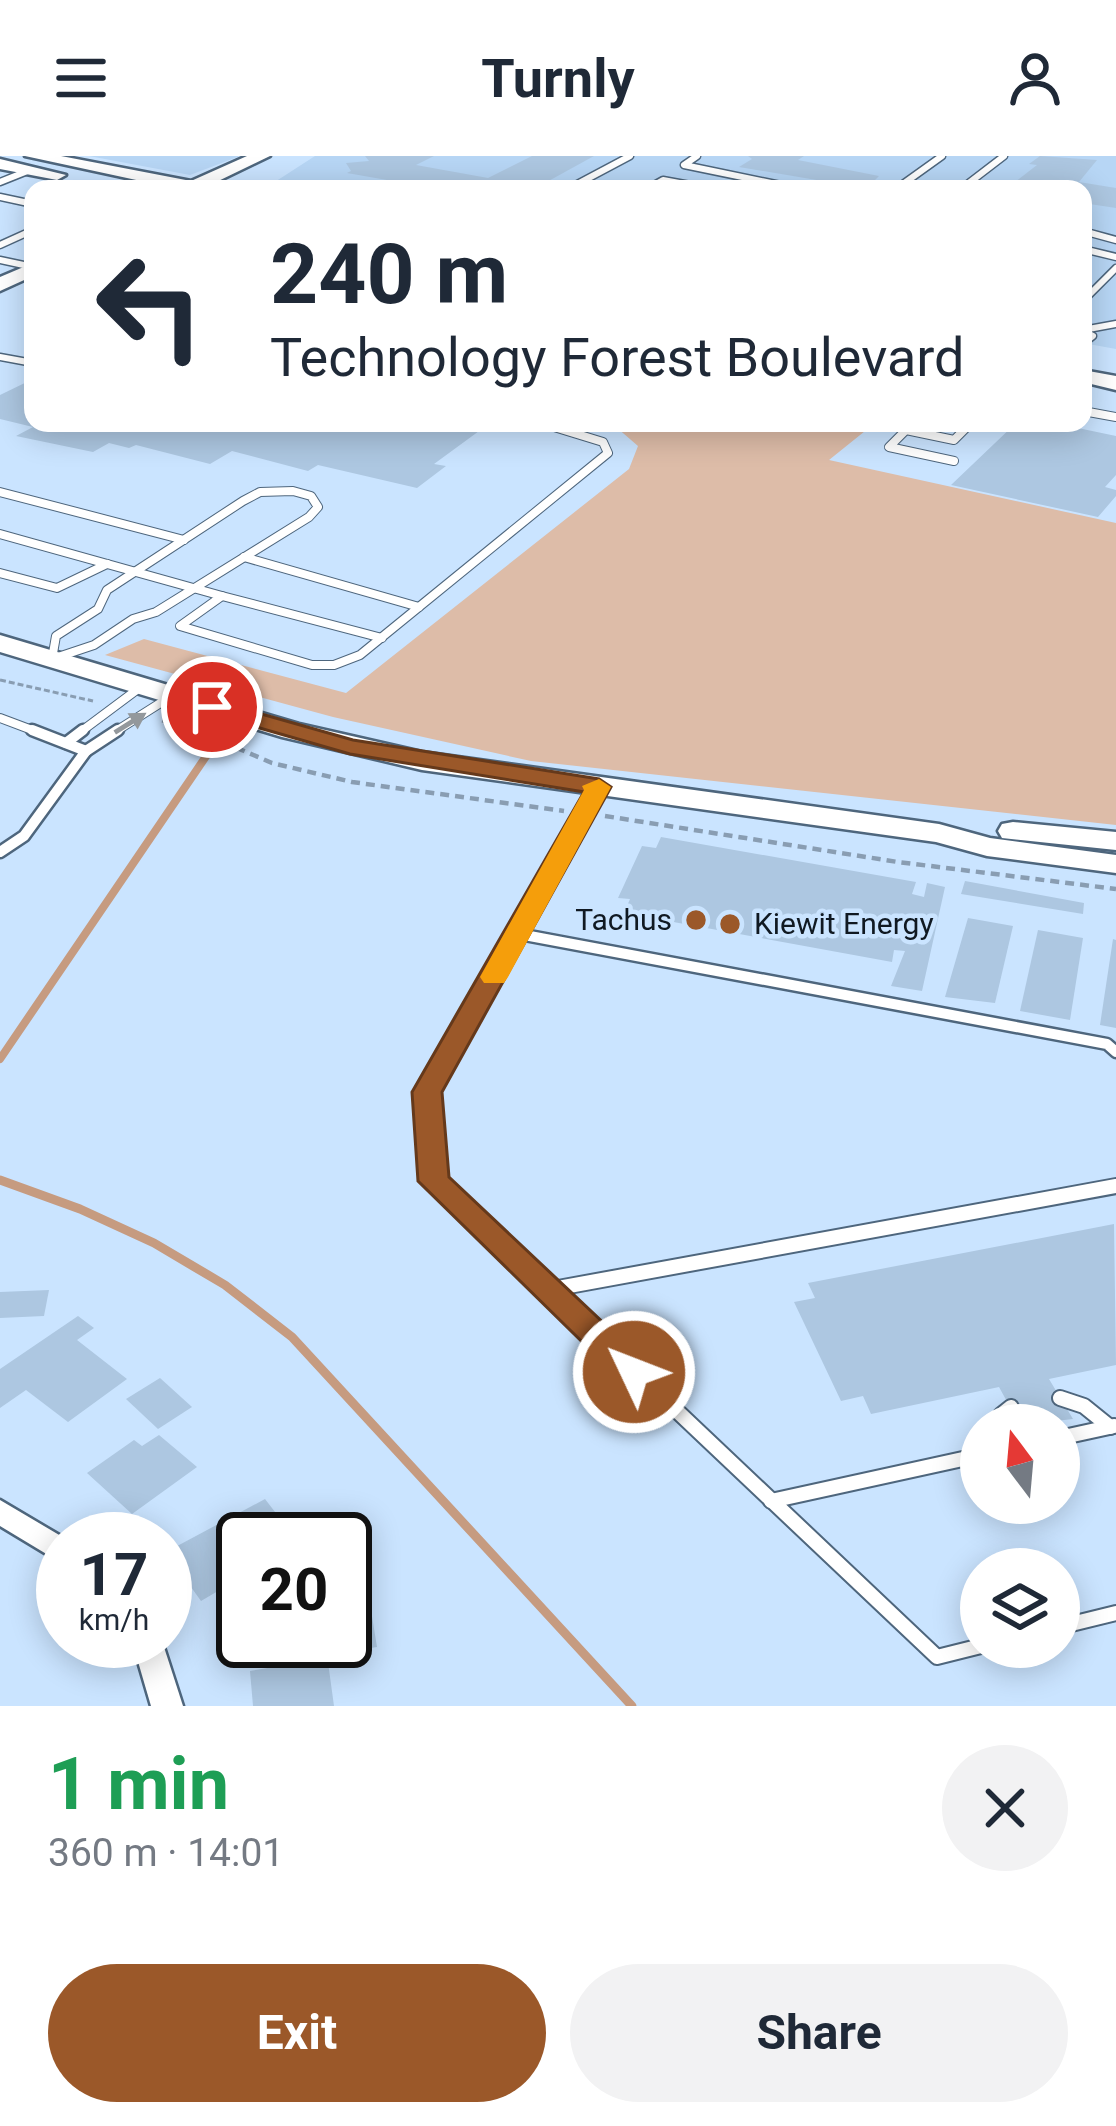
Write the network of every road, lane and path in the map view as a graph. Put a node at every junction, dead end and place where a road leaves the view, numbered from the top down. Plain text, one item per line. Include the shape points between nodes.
1 (261, 156) edge
2 (630, 156) edge
3 (697, 156) edge
4 (942, 156) edge
5 (1004, 156) edge
6 (285, 158) edge
7 (32, 163) edge
8 (0, 164) edge
9 (94, 180) edge
10 (143, 180) edge
11 (212, 180) edge
12 (237, 180) edge
13 (585, 180) edge
14 (756, 180) edge
15 (909, 180) edge
16 (973, 180) edge
17 (0, 182) edge
18 (1116, 268) edge
19 (1092, 292) edge
20 (580, 432) edge
21 (903, 432) edge
22 (928, 432) edge
23 (962, 432) edge
24 (954, 461) dead end
25 (0, 492) edge
26 (0, 534) edge
27 (184, 540) junction
28 (244, 557) junction
29 (107, 564) junction
30 (135, 572) junction
31 (0, 573) edge
32 (197, 587) junction
33 (222, 596) junction
34 (419, 607) junction
35 (382, 638) junction
36 (0, 643) edge
37 (52, 658) junction
38 (142, 686) junction
39 (173, 695) junction
40 (0, 718) edge
41 (66, 743) junction
42 (86, 751) junction
43 (599, 787) junction
44 (939, 833) junction
45 (1116, 841) edge
46 (0, 852) edge
47 (1116, 864) edge
48 (519, 934) junction
49 (1116, 1052) edge
50 (1116, 1186) edge
51 (547, 1290) junction
52 (1060, 1397) dead end
53 (1113, 1426) edge
54 (1080, 1433) edge
55 (960, 1460) edge
56 (771, 1502) junction
57 (0, 1511) edge
58 (36, 1534) edge
59 (1116, 1613) edge
60 (1080, 1622) edge
61 (960, 1651) edge
62 (155, 1668) edge
63 (167, 1706) edge

1 - 11 street
2 - 13 lane
3 - 14 lane via 684,165
4 - 15 lane
5 - 16 lane
6 - 12 street
7 - 8 street
7 - 9 street
7 - 10 street
7 - 17 lane
18 - 19 lane
20 - 34 lane via 608,453
21 - 24 lane via 889,447
22 - 23 lane via 954,440
25 - 27 lane
26 - 29 lane
27 - 28 lane via 260,492 311,496 318,507 309,517
27 - 30 lane
28 - 32 lane
28 - 34 lane
29 - 30 lane
29 - 31 lane via 57,588
30 - 32 lane
30 - 37 lane via 56,636
32 - 33 lane
32 - 37 lane via 94,645
33 - 35 lane
33 - 35 lane via 180,626 312,665 360,655
34 - 35 lane
36 - 37 street
37 - 38 street
38 - 39 street
38 - 41 lane
42 -> 39 lane
39 - 43 street via 350,747
40 - 41 lane
41 - 42 lane
42 - 46 lane via 24,836
43 - 44 street
43 - 48 lane
44 - 45 street
44 - 47 street
48 - 49 lane via 1107,1044
48 - 51 lane via 427,1092 428,1114 434,1181
50 - 51 lane
51 - 56 lane
52 - 53 lane
53 - 54 lane
55 - 56 lane
56 - 61 lane via 938,1657
57 - 58 street
59 - 60 lane
62 - 63 street

